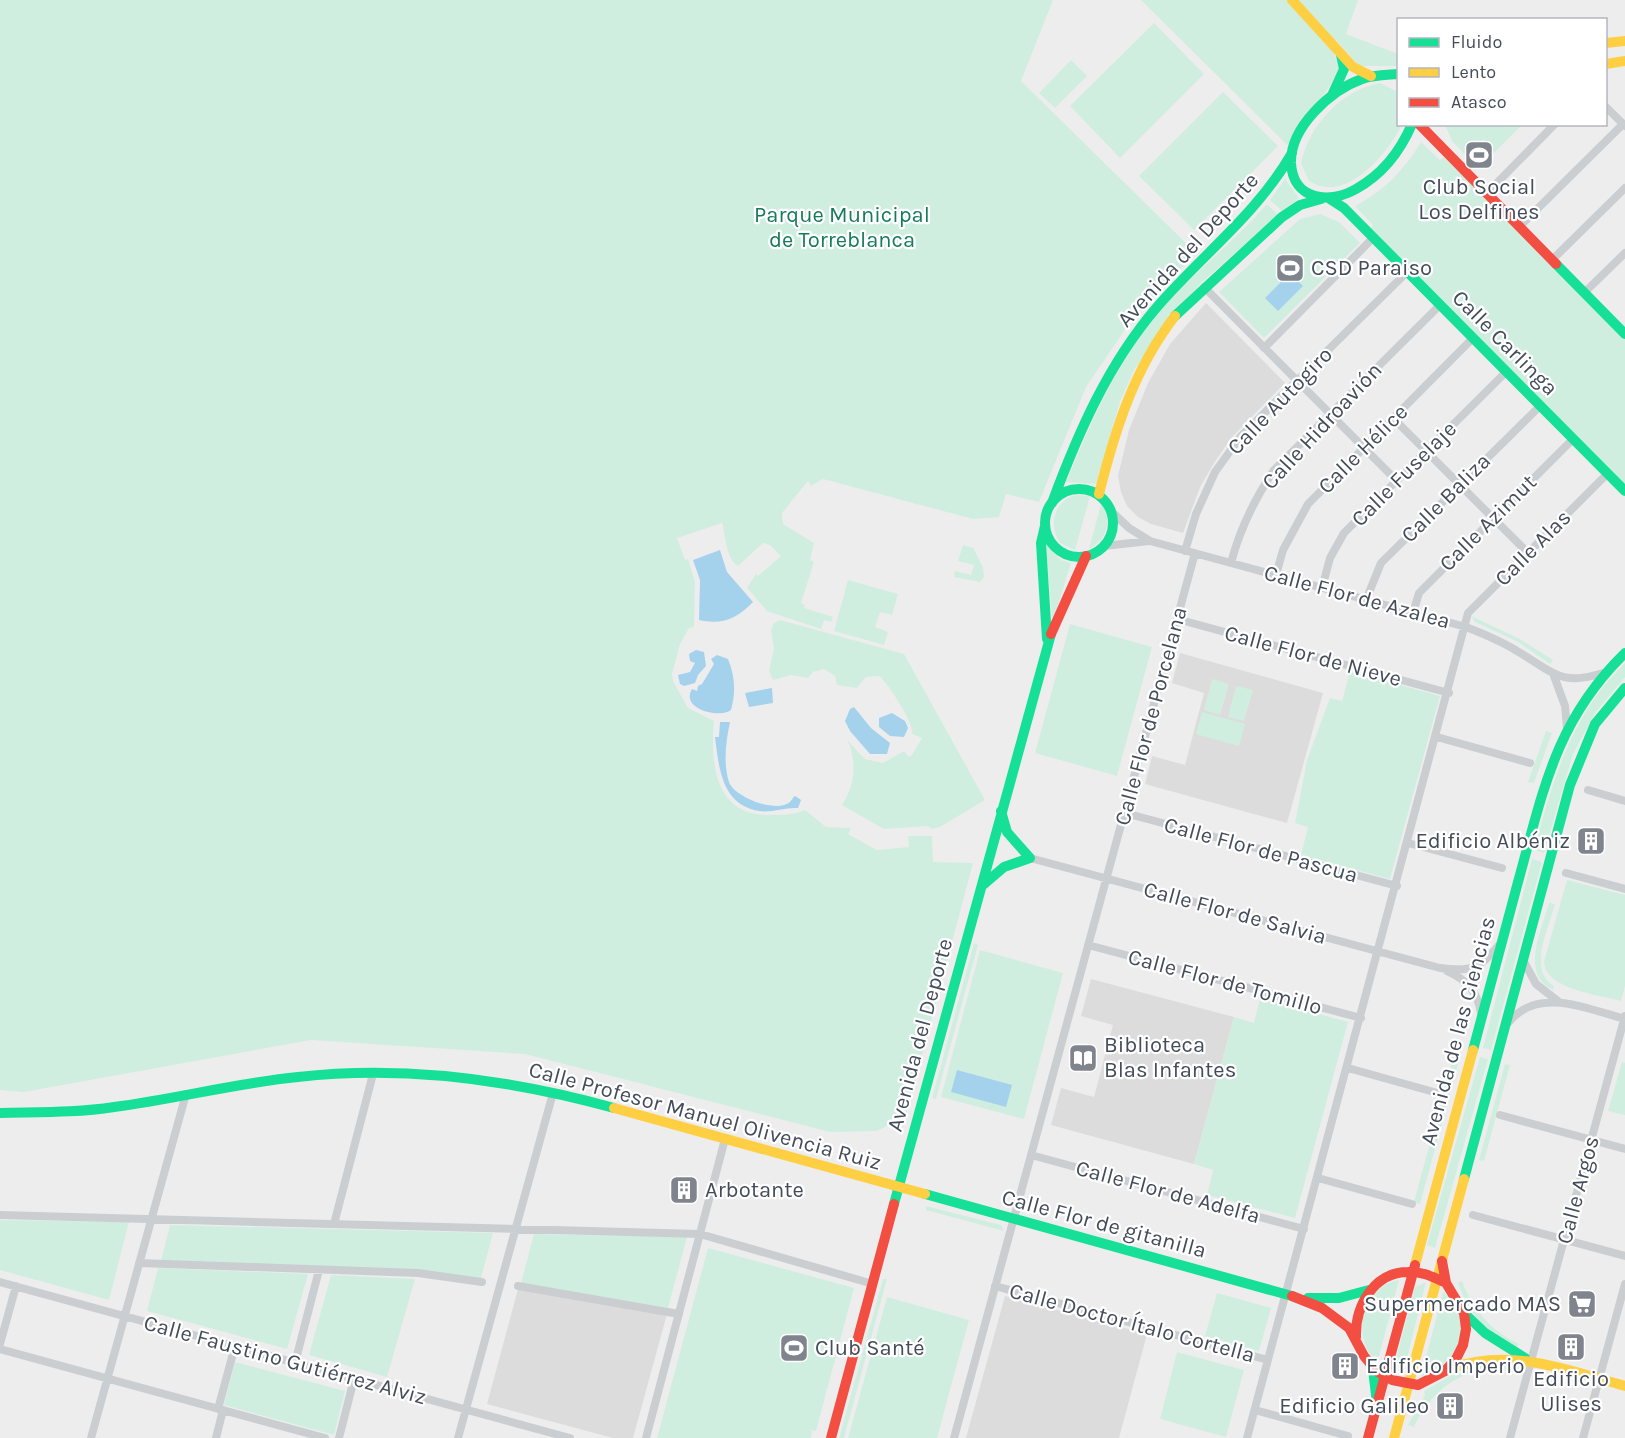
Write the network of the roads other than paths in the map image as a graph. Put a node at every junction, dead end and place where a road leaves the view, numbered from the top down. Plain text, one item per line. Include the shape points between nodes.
1 (1292, 0) edge
2 (1625, 41) edge
3 (1607, 43) edge
4 (1340, 52) junction
5 (1625, 61) edge
6 (1607, 64) edge
7 (1397, 74) edge
8 (1386, 75) junction
9 (1371, 76) junction
10 (1397, 80) edge
11 (1329, 100) junction
12 (1607, 108) edge
13 (1624, 125) edge
14 (1411, 126) edge
15 (1421, 126) edge
16 (1553, 126) edge
17 (1292, 153) junction
18 (1625, 188) edge
19 (1486, 194) junction
20 (1325, 199) junction
21 (1519, 227) junction
22 (1373, 238) junction
23 (1625, 253) edge
24 (1552, 260) junction
25 (1407, 272) junction
26 (1204, 287) junction
27 (1584, 293) junction
28 (1440, 305) junction
29 (1623, 327) edge
30 (1473, 338) junction
31 (1264, 348) junction
32 (1506, 372) junction
33 (1297, 381) junction
34 (1540, 406) junction
35 (1330, 414) junction
36 (1394, 418) junction
37 (1573, 439) junction
38 (1364, 447) junction
39 (1426, 451) junction
40 (1607, 474) junction
41 (1397, 481) junction
42 (1460, 485) junction
43 (1625, 491) edge
44 (1098, 494) junction
45 (1052, 503) junction
46 (1111, 510) junction
47 (1493, 518) junction
48 (1046, 523) junction
49 (1150, 541) junction
50 (1104, 546) junction
51 (1185, 551) junction
52 (1195, 553) junction
53 (1528, 554) junction
54 (1086, 556) junction
55 (1231, 563) junction
56 (1276, 575) junction
57 (1322, 588) junction
58 (1366, 600) junction
59 (1413, 613) junction
60 (1178, 619) junction
61 (1466, 627) junction
62 (1047, 643) junction
63 (1625, 653) edge
64 (1604, 673) junction
65 (1554, 676) junction
66 (1625, 688) edge
67 (1449, 693) junction
68 (1567, 728) junction
69 (1437, 736) junction
70 (1530, 763) dead end
71 (1588, 790) dead end
72 (1625, 801) edge
73 (1001, 810) junction
74 (1125, 813) junction
75 (1408, 843) junction
76 (1030, 858) junction
77 (1502, 868) dead end
78 (1566, 873) dead end
79 (1107, 879) junction
80 (1397, 886) junction
81 (1625, 889) edge
82 (979, 890) junction
83 (1504, 938) junction
84 (1088, 945) junction
85 (1379, 952) junction
86 (1523, 960) junction
87 (1440, 968) junction
88 (1560, 1003) junction
89 (1361, 1018) junction
90 (1482, 1018) junction
91 (1625, 1018) edge
92 (1504, 1028) junction
93 (1348, 1068) junction
94 (373, 1074) junction
95 (553, 1093) junction
96 (186, 1094) junction
97 (1441, 1094) dead end
98 (0, 1113) edge
99 (1500, 1115) dead end
100 (725, 1139) junction
101 (1592, 1140) junction
102 (1625, 1149) edge
103 (1031, 1155) junction
104 (1318, 1178) junction
105 (899, 1188) junction
106 (1412, 1204) dead end
107 (0, 1215) edge
108 (1473, 1215) dead end
109 (151, 1219) junction
110 (1013, 1220) junction
111 (334, 1224) junction
112 (516, 1229) junction
113 (1304, 1229) junction
114 (700, 1234) junction
115 (1564, 1239) junction
116 (1625, 1256) edge
117 (139, 1263) junction
118 (319, 1270) junction
119 (1408, 1272) junction
120 (1441, 1281) junction
121 (0, 1282) edge
122 (482, 1282) dead end
123 (873, 1284) junction
124 (1625, 1284) edge
125 (16, 1286) junction
126 (518, 1286) dead end
127 (995, 1286) junction
128 (1377, 1286) junction
129 (1286, 1294) junction
130 (1299, 1298) junction
131 (1622, 1303) edge
132 (1464, 1312) junction
133 (679, 1314) junction
134 (125, 1316) junction
135 (1356, 1340) junction
136 (0, 1344) edge
137 (235, 1346) junction
138 (0, 1349) edge
139 (1268, 1360) junction
140 (1531, 1361) junction
141 (296, 1363) junction
142 (1373, 1369) junction
143 (1445, 1371) junction
144 (1384, 1377) junction
145 (108, 1378) junction
146 (354, 1379) junction
147 (1599, 1379) junction
148 (1413, 1385) junction
149 (1625, 1386) edge
150 (1377, 1406) junction
151 (221, 1409) junction
152 (466, 1410) junction
153 (1255, 1410) junction
154 (1348, 1436) dead end
155 (91, 1438) edge
156 (216, 1438) edge
157 (325, 1438) edge
158 (339, 1438) edge
159 (458, 1438) edge
160 (570, 1438) edge
161 (646, 1438) edge
162 (831, 1438) edge
163 (954, 1438) edge
164 (1247, 1438) edge
165 (1368, 1438) edge
166 (1394, 1438) edge
167 (1510, 1438) edge
168 (1583, 1438) edge

1 - 4 street
2 - 3 street
4 - 9 street via 1353,67
4 - 11 street via 1342,80
5 - 6 street
7 - 8 street
8 - 9 street
8 - 10 street
9 - 11 street
11 - 17 street, Avenida del Deporte via 1302,131
12 - 13 street
13 - 21 street
14 - 20 street, Avenida del Deporte via 1401,147 1378,174 1354,190
15 - 19 street
16 - 19 street
17 - 20 street, Calle Carlinga via 1296,181 1310,194
17 - 45 street, Avenida del Deporte via 1281,176 1247,220 1172,290 1125,348 1095,397
18 - 24 street
19 - 21 street
20 - 22 street, Calle Carlinga via 1344,208
20 - 26 street, Avenida del Deporte via 1302,203 1285,215
21 - 24 street
22 - 25 street, Calle Carlinga
22 - 31 street
23 - 27 street
24 - 27 street
25 - 28 street, Calle Carlinga
25 - 33 street, Calle Autogiro
26 - 31 street
26 - 44 street, Avenida del Deporte via 1175,316 1138,372 1113,435
27 - 29 street
28 - 30 street, Calle Carlinga
28 - 35 street, Calle Hidroavión
30 - 32 street, Calle Carlinga
30 - 36 street, Calle Hélice
31 - 33 street
32 - 34 street, Calle Carlinga
32 - 39 street, Calle Fuselaje
33 - 35 street
33 - 51 street, Calle Autogiro via 1241,436 1215,471
34 - 37 street, Calle Carlinga
34 - 42 street, Calle Baliza
35 - 38 street
35 - 55 street, Calle Hidroavión via 1274,470 1244,521
36 - 38 street, Calle Hélice
36 - 39 street
37 - 40 street, Calle Carlinga
37 - 47 street, Calle Azimut
38 - 41 street
38 - 56 street, Calle Hélice via 1308,504 1290,534
39 - 41 street, Calle Fuselaje
39 - 42 street
40 - 43 street, Calle Carlinga
40 - 53 street, Calle Alas
41 - 57 street, Calle Fuselaje via 1344,533 1330,558
42 - 47 street
42 - 58 street, Calle Baliza via 1382,563
44 - 45 street via 1068,490
44 - 46 street
45 - 48 street
46 - 49 street
46 - 50 street via 1113,529
47 - 53 street
47 - 59 street, Calle Azimut via 1419,593
48 - 54 street via 1048,535 1058,548 1073,556
48 - 62 street, Avenida del Deporte via 1041,543
49 - 50 street
49 - 51 street, Calle Flor de Azalea
50 - 54 street
51 - 52 street, Calle Flor de Azalea
52 - 55 street, Calle Flor de Azalea
52 - 60 street, Calle Flor de Porcelana
53 - 61 street, Calle Alas via 1468,613
54 - 62 street, Avenida del Deporte
55 - 56 street, Calle Flor de Azalea
56 - 57 street, Calle Flor de Azalea
57 - 58 street, Calle Flor de Azalea
58 - 59 street, Calle Flor de Azalea
59 - 61 street, Calle Flor de Azalea
60 - 67 street, Calle Flor de Nieve
60 - 74 street, Calle Flor de Porcelana
61 - 65 street, Calle Flor de Azalea via 1497,639
61 - 67 street, Calle Alas
62 - 73 street, Avenida del Deporte
63 - 64 street, Avenida de las Ciencias
64 - 65 street via 1580,679
64 - 68 street, Avenida de las Ciencias
65 - 68 street via 1565,706
66 - 86 street, Avenida de las Ciencias via 1595,724 1579,758
67 - 69 street, Calle Alas
68 - 83 street, Avenida de las Ciencias via 1550,765
69 - 70 street
69 - 75 street, Calle Alas
71 - 72 street
73 - 76 street via 1007,832
73 - 82 street, Avenida del Deporte
74 - 79 street, Calle Flor de Porcelana
74 - 80 street, Calle Flor de Pascua
75 - 77 street
75 - 80 street, Calle Alas
76 - 79 street, Calle Flor de Salvia
76 - 82 street via 1010,862 989,875
78 - 81 street
79 - 84 street, Calle Flor de Porcelana
79 - 85 street, Calle Flor de Salvia
80 - 85 street, Calle Alas
82 - 105 street, Avenida del Deporte
83 - 87 street, Calle Flor de Salvia via 1477,967
83 - 90 street, Avenida de las Ciencias
84 - 89 street, Calle Flor de Tomillo
84 - 103 street, Calle Flor de Porcelana
85 - 87 street, Calle Flor de Salvia
85 - 89 street, Calle Alas
86 - 88 street via 1536,984
86 - 92 street, Avenida de las Ciencias
87 - 90 street, Calle Flor de Salvia via 1471,988
88 - 91 street
88 - 92 street via 1526,1006
89 - 93 street, Calle Alas
90 - 119 street, Avenida de las Ciencias via 1419,1251
91 - 101 street, Calle Argos
92 - 120 street, Avenida de las Ciencias via 1442,1260
93 - 97 street
93 - 104 street, Calle Alas
94 - 95 street, Calle Profesor Manuel Olivencia Ruiz via 441,1075
94 - 96 street, Calle Profesor Manuel Olivencia Ruiz via 330,1074
94 - 111 street
95 - 100 street, Calle Profesor Manuel Olivencia Ruiz
95 - 112 street
96 - 98 street, Calle Profesor Manuel Olivencia Ruiz via 83,1111
96 - 109 street
99 - 101 street
100 - 105 street, Calle Profesor Manuel Olivencia Ruiz
100 - 114 street
101 - 102 street
101 - 115 street, Calle Argos
103 - 110 street, Calle Flor de Porcelana
103 - 113 street, Calle Flor de Adelfa
104 - 106 street
104 - 113 street, Calle Alas
105 - 110 street, Calle Flor de gitanilla
105 - 123 street, Avenida del Deporte
107 - 109 street
108 - 115 street
109 - 111 street
109 - 117 street
110 - 127 street, Calle Flor de Porcelana
110 - 129 street, Calle Flor de gitanilla
111 - 112 street
112 - 114 street
112 - 152 street
113 - 129 street, Calle Alas
114 - 123 street
114 - 133 street
115 - 116 street
115 - 140 street, Calle Argos
117 - 118 street
117 - 134 street
118 - 122 street via 418,1274
118 - 141 street
119 - 120 street
119 - 128 street
119 - 144 street, Avenida de las Ciencias
120 - 132 street
120 - 148 street, Avenida de las Ciencias
121 - 125 street, Calle Faustino Gutiérrez Alviz
123 - 162 street, Avenida del Deporte
124 - 131 street
125 - 134 street, Calle Faustino Gutiérrez Alviz
125 - 136 street
126 - 133 street
127 - 139 street, Calle Doctor Ítalo Cortella
127 - 163 street, Calle Flor de Porcelana
128 - 130 street via 1358,1296 1339,1299
128 - 135 street via 1360,1305
129 - 130 street, Calle Flor de gitanilla
129 - 139 street, Calle Alas
130 - 135 street via 1334,1315
131 - 147 street
132 - 140 street via 1499,1343
132 - 143 street via 1463,1345
133 - 161 street
134 - 137 street, Calle Faustino Gutiérrez Alviz
134 - 145 street
135 - 142 street
137 - 141 street, Calle Faustino Gutiérrez Alviz
137 - 151 street
138 - 145 street
139 - 153 street, Calle Alas
140 - 143 street via 1495,1357 1464,1362
140 - 147 street
140 - 167 street, Calle Argos
141 - 146 street, Calle Faustino Gutiérrez Alviz
142 - 144 street
142 - 150 street
143 - 148 street
144 - 148 street
144 - 150 street, Avenida de las Ciencias
145 - 151 street
145 - 155 street
146 - 152 street, Calle Faustino Gutiérrez Alviz
146 - 158 street
147 - 149 street
147 - 168 street
148 - 166 street, Avenida de las Ciencias via 1403,1404
150 - 165 street, Avenida de las Ciencias
151 - 156 street
151 - 157 street
152 - 159 street
152 - 160 street, Calle Faustino Gutiérrez Alviz
153 - 154 street
153 - 164 street, Calle Alas

